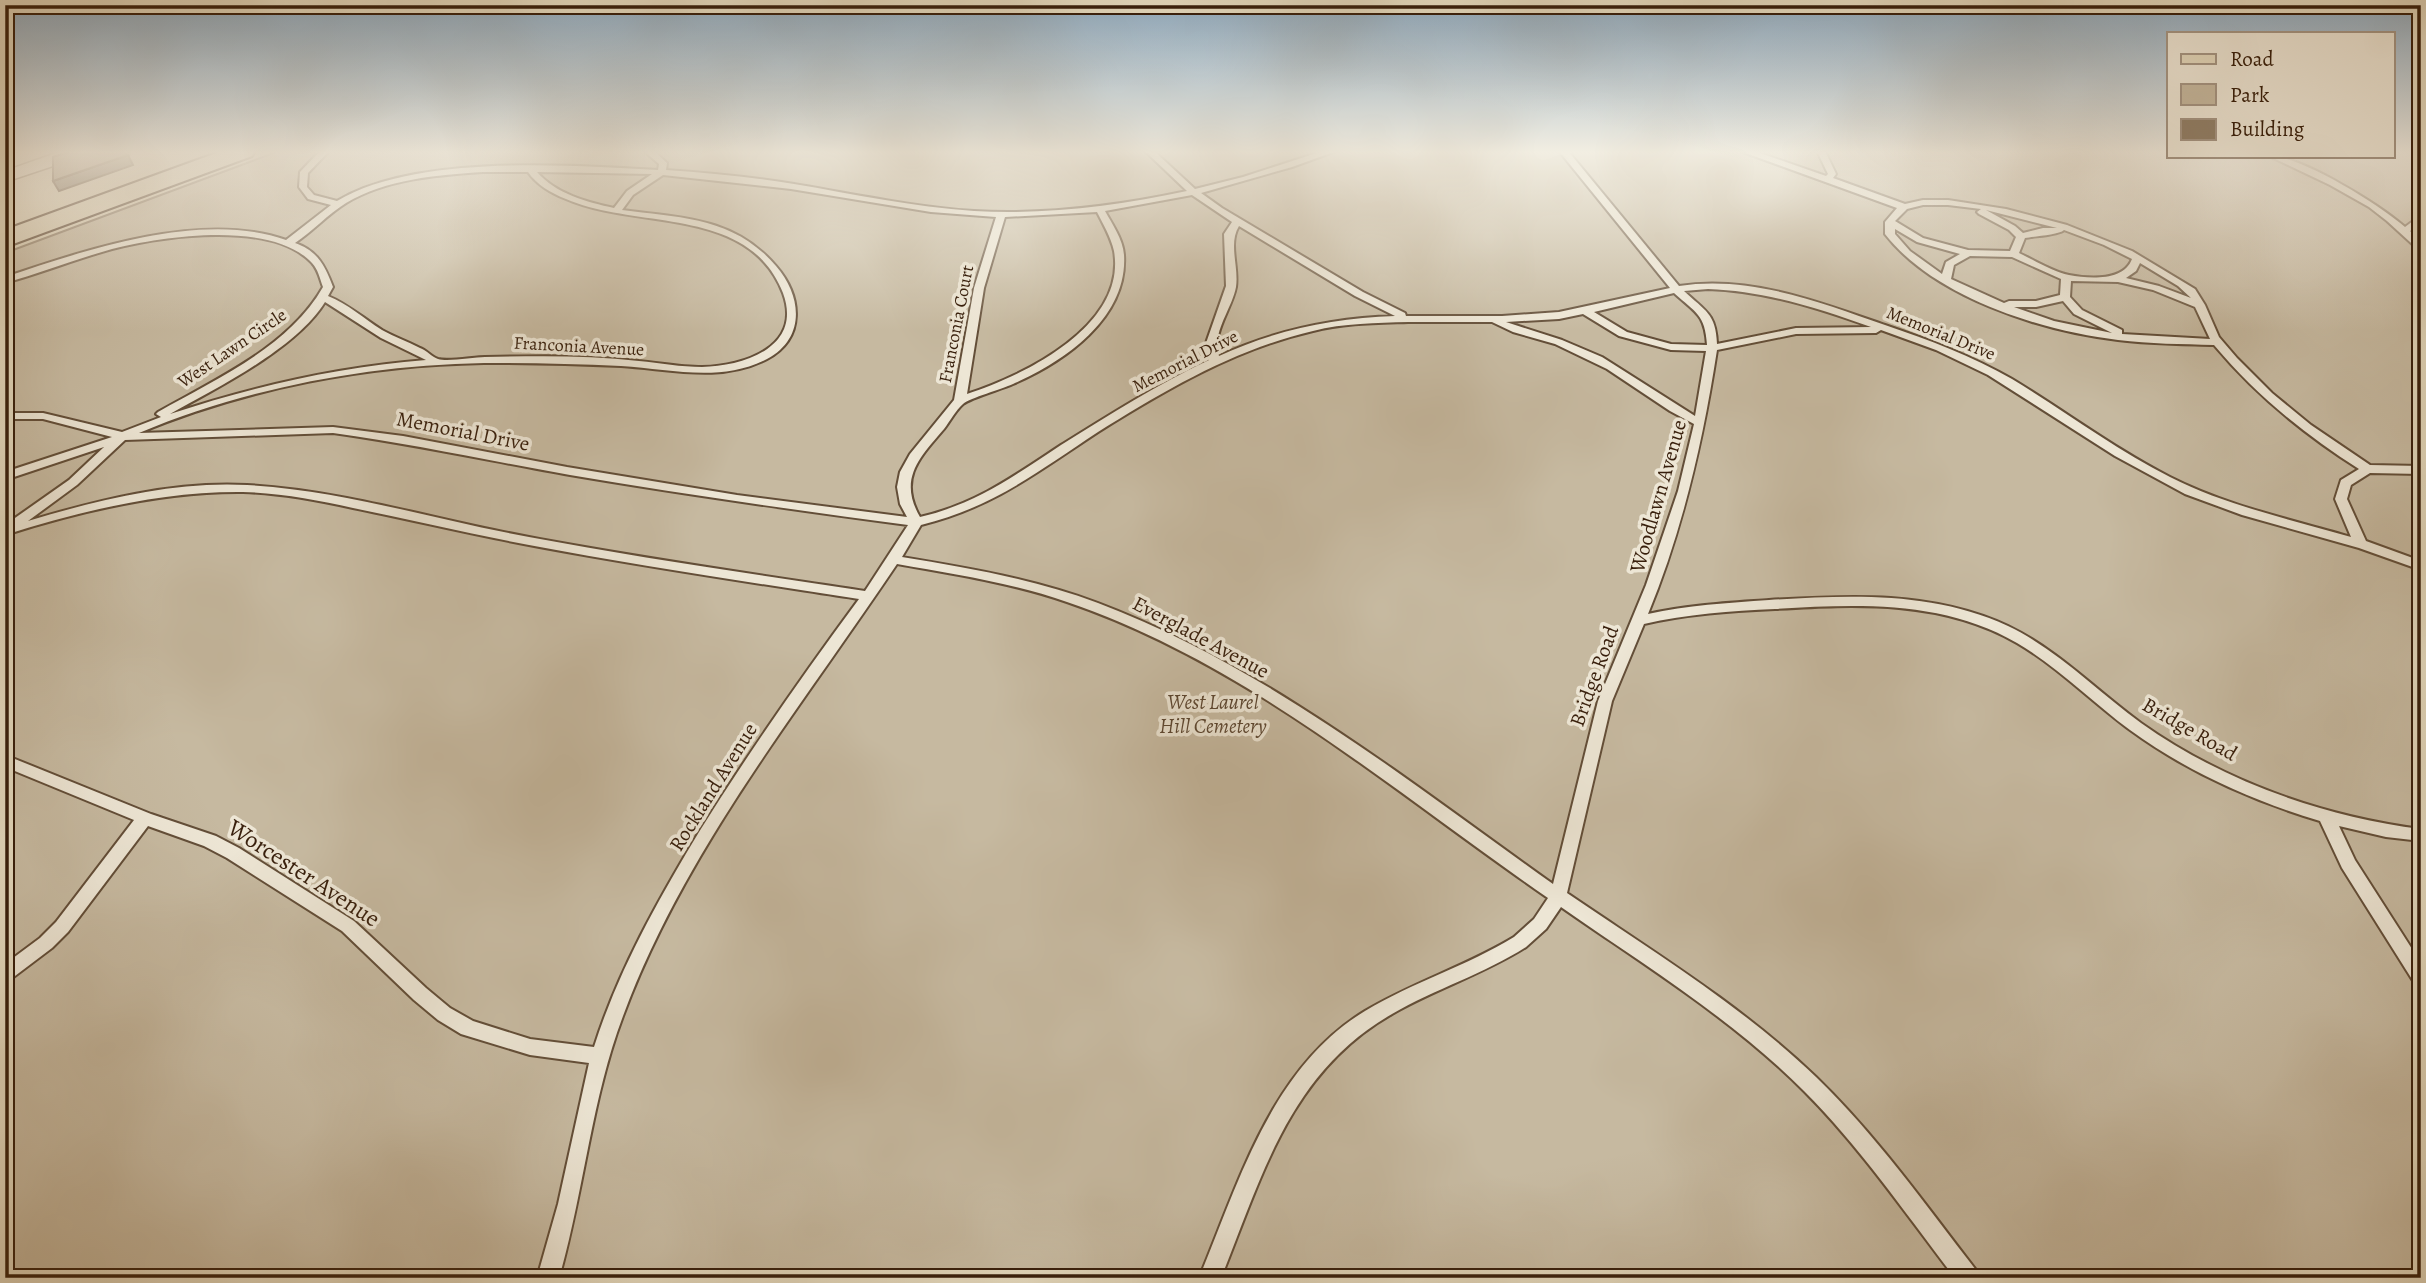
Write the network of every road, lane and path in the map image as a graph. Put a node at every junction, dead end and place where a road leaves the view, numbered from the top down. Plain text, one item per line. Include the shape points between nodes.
1 (81, 211) edge
2 (331, 211) edge
3 (610, 211) edge
4 (951, 211) edge
5 (1101, 211) joint
6 (1222, 211) edge
7 (1612, 211) edge
8 (1900, 211) edge
9 (1979, 211) edge
10 (1999, 211) edge
11 (2376, 211) edge
12 (616, 212) joint
13 (1001, 215) junction
14 (2421, 218) edge
15 (1237, 221) junction
16 (1890, 222) junction
17 (2075, 231) junction
18 (2405, 231) junction
19 (2021, 236) junction
20 (5, 239) edge
21 (288, 243) junction
22 (2421, 249) edge
23 (1968, 253) junction
24 (2014, 254) junction
25 (2137, 258) junction
26 (2066, 278) junction
27 (2118, 279) junction
28 (5, 280) edge
29 (1946, 280) junction
30 (1676, 289) junction
31 (2065, 296) junction
32 (324, 298) junction
33 (1997, 304) junction
34 (2201, 306) junction
35 (1587, 312) junction
36 (1405, 317) junction
37 (1553, 317) junction
38 (1495, 319) junction
39 (1888, 330) junction
40 (2132, 338) junction
41 (1550, 339) junction
42 (2217, 342) junction
43 (1712, 348) junction
44 (434, 361) junction
45 (1215, 361) junction
46 (960, 400) junction
47 (5, 416) edge
48 (1700, 423) junction
49 (122, 437) junction
50 (2367, 470) junction
51 (2421, 470) edge
52 (5, 476) edge
53 (916, 522) junction
54 (5, 531) edge
55 (2360, 543) junction
56 (895, 560) junction
57 (2421, 566) edge
58 (867, 596) junction
59 (1639, 621) junction
60 (5, 761) edge
61 (2326, 816) junction
62 (145, 818) junction
63 (2421, 835) edge
64 (1558, 896) junction
65 (5, 974) edge
66 (2421, 979) edge
67 (599, 1056) junction
68 (548, 1278) edge
69 (1210, 1278) edge
70 (1968, 1278) edge

1 - 20 main road
2 - 21 lane
3 - 12 lane, Franconia Avenue
4 - 13 lane
5 - 13 lane
5 - 46 lane, Franconia Court via 1119,257 1115,286 1103,314 1080,339 1045,362
6 - 15 lane
7 - 30 lane
8 - 16 lane
9 - 19 lane
10 - 17 lane
11 - 18 lane
12 - 44 lane, Franconia Avenue via 709,224 750,244 777,272 788,295 793,320 789,337 769,354 715,370 586,361
13 - 46 lane, Franconia Court via 979,288
14 - 18 lane
15 - 36 lane
15 - 45 lane via 1229,234 1231,286 1210,346
16 - 23 lane via 1927,243
16 - 29 lane via 1896,243
17 - 19 lane
17 - 25 lane
18 - 22 lane
19 - 24 lane
21 - 28 lane via 224,234 167,237 99,250
21 - 32 lane via 305,250 321,265 328,287
23 - 24 lane
23 - 29 lane via 1950,264
24 - 26 lane
25 - 27 lane via 2133,269
25 - 34 lane via 2180,284
26 - 27 lane
26 - 31 lane
27 - 34 lane
29 - 33 lane
30 - 35 lane, Memorial Drive
30 - 39 lane, Memorial Drive via 1752,289
30 - 43 lane via 1706,317
31 - 33 lane via 2036,304
31 - 40 lane via 2089,319
32 - 44 lane
32 - 49 lane, West Lawn Circle via 295,330 271,347
33 - 40 lane via 2080,330
34 - 42 lane
35 - 37 lane, Memorial Drive
35 - 43 lane via 1604,325 1651,344
36 - 38 lane, Memorial Drive
36 - 45 lane, Memorial Drive via 1307,328
37 - 38 lane, Memorial Drive
37 - 41 lane
38 - 41 lane, Memorial Drive via 1512,329
39 - 43 lane via 1796,331
39 - 55 lane, Memorial Drive via 1983,368 2113,452 2192,492 2265,519
40 - 42 lane
41 - 48 lane, Memorial Drive via 1615,368
42 - 50 lane via 2294,417
43 - 48 lane, Woodlawn Avenue
44 - 49 lane, Franconia Avenue via 365,368 263,390
45 - 53 lane, Memorial Drive via 994,495
46 - 53 lane, Franconia Court via 905,474 903,497
47 - 49 lane via 43,416
48 - 59 lane, Woodlawn Avenue via 1684,491
49 - 52 lane, Memorial Drive
49 - 53 lane, Memorial Drive via 352,431 737,499
49 - 54 lane via 81,476
50 - 51 lane
50 - 55 lane via 2353,476 2341,490 2343,509
53 - 56 lane
54 - 58 lane via 162,495 276,491 537,543
55 - 57 lane, Memorial Drive
56 - 58 lane, Rockland Avenue
56 - 64 lane, Everglade Avenue via 1059,594 1170,641 1318,728
58 - 67 lane, Rockland Avenue via 700,846 626,984
59 - 61 lane, Bridge Road via 1695,610 1849,601 1900,601 1965,613 2036,648 2136,727 2179,754
59 - 64 lane, Bridge Road via 1605,701
60 - 62 lane, Worcester Avenue
61 - 63 lane, Bridge Road
61 - 66 lane via 2348,863
62 - 65 lane via 62,927
62 - 67 lane, Worcester Avenue via 210,841 310,901 363,938 443,1014 468,1028 530,1047
64 - 69 lane via 1526,938 1370,1019 1321,1058 1300,1085 1260,1157
64 - 70 lane via 1719,1005 1811,1084
67 - 68 lane, Rockland Avenue

